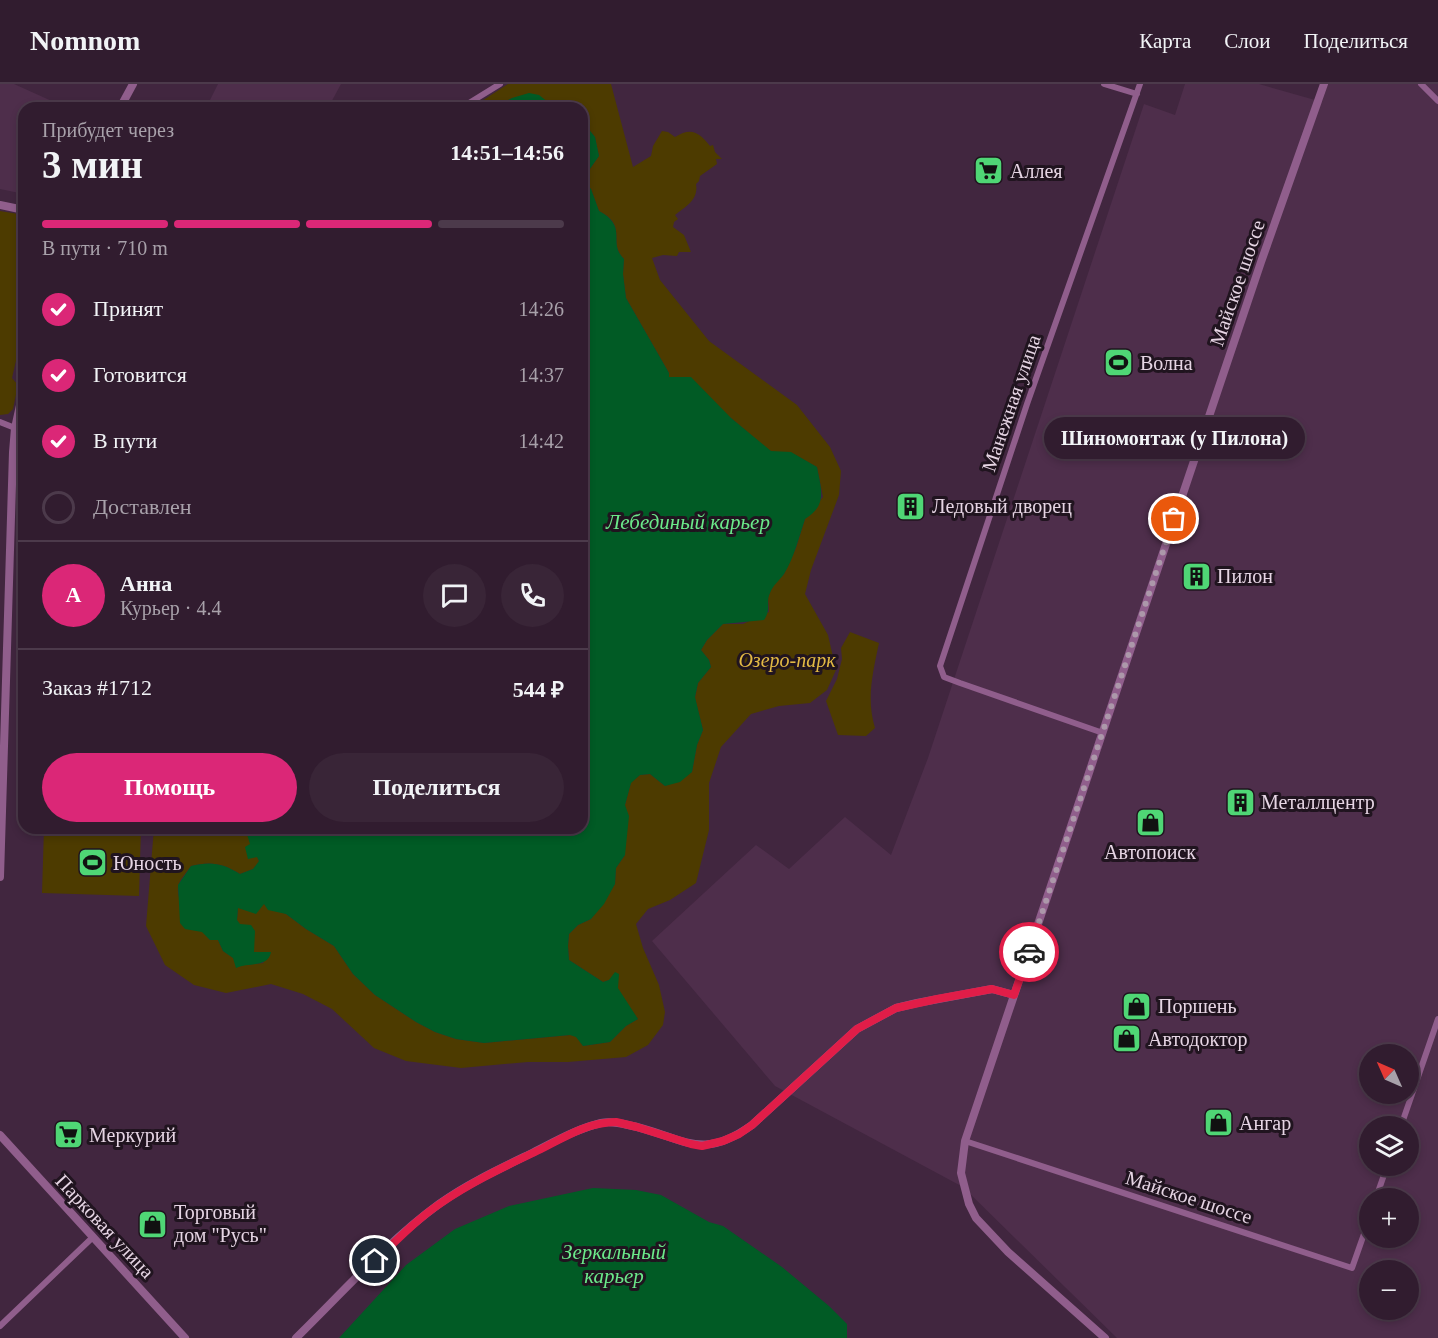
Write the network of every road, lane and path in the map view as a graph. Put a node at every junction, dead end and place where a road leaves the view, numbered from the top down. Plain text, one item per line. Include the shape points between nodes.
1 (133, 84) edge
2 (500, 84) edge
3 (1104, 84) edge
4 (1140, 84) edge
5 (1324, 84) edge
6 (1421, 84) edge
7 (1137, 94) junction
8 (1438, 101) edge
9 (123, 102) edge
10 (471, 102) edge
11 (0, 205) edge
12 (18, 209) edge
13 (18, 414) edge
14 (0, 422) edge
15 (15, 428) junction
16 (3, 686) edge
17 (1103, 734) junction
18 (0, 877) edge
19 (1014, 995) junction
20 (1438, 1019) edge
21 (1404, 1116) edge
22 (0, 1135) edge
23 (965, 1141) junction
24 (93, 1237) junction
25 (1359, 1248) edge
26 (0, 1326) edge
27 (185, 1338) edge
28 (296, 1338) edge
29 (1105, 1338) edge

1 - 9 street
2 - 10 street
3 - 7 street
4 - 7 street, Манежная улица
5 - 17 street, Майское шоссе
6 - 8 street
7 - 17 street, Манежная улица via 1027,404 940,666 944,676 960,683
11 - 12 street
13 - 15 street
14 - 15 street
15 - 16 street
16 - 18 street
17 - 19 street, Майское шоссе
19 - 23 street, Майское шоссе
19 - 28 street via 992,989 896,1008 857,1029 752,1125 723,1141 702,1146 616,1122 578,1130 440,1204 406,1231
20 - 21 street
22 - 24 street, Парковая улица
23 - 25 street, Майское шоссе via 1352,1268
23 - 29 street, Майское шоссе via 961,1173 976,1218 1008,1252
24 - 26 street
24 - 27 street, Парковая улица

